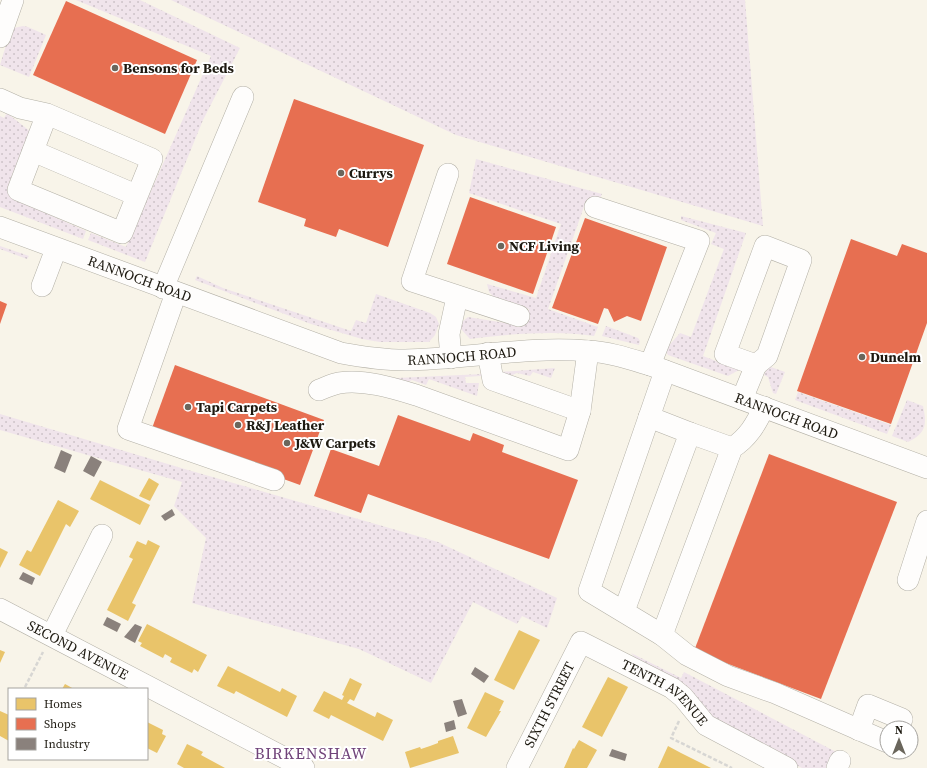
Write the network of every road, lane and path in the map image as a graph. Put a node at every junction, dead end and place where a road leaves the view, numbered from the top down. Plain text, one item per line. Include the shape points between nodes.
1 (12, 0) edge
2 (0, 37) edge
3 (243, 97) dead end
4 (0, 99) edge
5 (47, 114) junction
6 (33, 151) junction
7 (448, 174) dead end
8 (136, 195) junction
9 (595, 208) dead end
10 (0, 228) edge
11 (56, 249) junction
12 (42, 286) dead end
13 (169, 290) junction
14 (457, 297) junction
15 (519, 316) dead end
16 (588, 351) junction
17 (488, 354) junction
18 (451, 358) junction
19 (756, 365) junction
20 (657, 368) junction
21 (319, 390) dead end
22 (742, 399) junction
23 (764, 407) junction
24 (580, 411) junction
25 (649, 417) junction
26 (690, 432) junction
27 (732, 448) junction
28 (925, 462) edge
29 (274, 480) dead end
30 (927, 521) edge
31 (102, 535) dead end
32 (908, 580) dead end
33 (0, 609) edge
34 (624, 611) junction
35 (52, 635) junction
36 (662, 635) junction
37 (581, 642) joint
38 (25, 687) dead end
39 (902, 720) edge
40 (859, 730) junction
41 (879, 739) edge
42 (304, 768) edge
43 (517, 768) edge
44 (786, 768) edge

1 - 2 street
3 - 13 street
4 - 5 street via 20,108
5 - 6 street
5 - 8 street via 152,159
6 - 8 street
6 - 8 street via 18,190 122,233
7 - 14 street via 412,282
9 - 20 street via 699,241
10 - 11 street, RANNOCH ROAD
11 - 12 street
11 - 13 street, RANNOCH ROAD
13 - 18 street, RANNOCH ROAD via 341,353 404,360
13 - 29 street via 128,429
14 - 15 street
14 - 18 street via 449,334
16 - 17 street, RANNOCH ROAD via 519,351
16 - 20 street, RANNOCH ROAD via 626,358
16 - 24 street
17 - 18 street, RANNOCH ROAD
17 - 24 street via 493,380
19 - 19 street via 725,354 765,246 801,260 767,356
19 - 22 street
20 - 22 street, RANNOCH ROAD
20 - 25 street
21 - 24 street via 339,383 393,388 568,450
22 - 23 street, RANNOCH ROAD
23 - 27 street via 750,433
23 - 28 street, RANNOCH ROAD
25 - 26 street
25 - 34 street via 589,591
26 - 27 street
26 - 34 street
27 - 36 street
30 - 32 street
31 - 35 street
33 - 35 street, SECOND AVENUE
34 - 36 street
35 - 38 path
35 - 42 street, SECOND AVENUE
36 - 40 street via 687,655 728,676
37 - 43 street, SIXTH STREET
37 - 44 street, TENTH AVENUE via 672,688 683,697 706,726
39 - 40 street via 868,705
40 - 41 street

